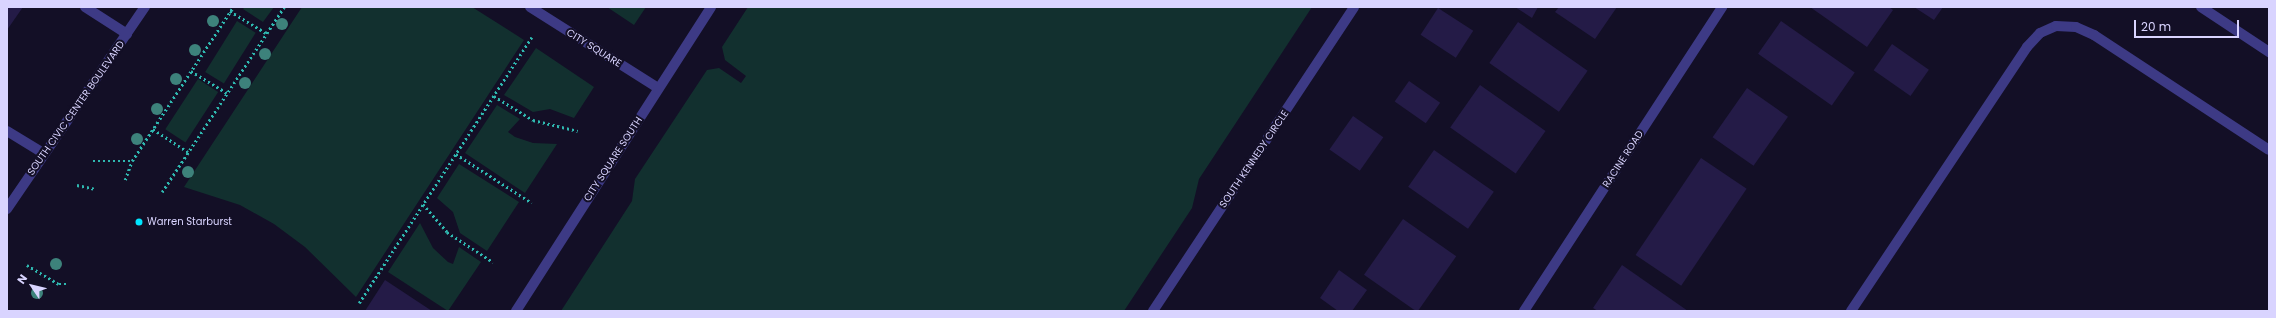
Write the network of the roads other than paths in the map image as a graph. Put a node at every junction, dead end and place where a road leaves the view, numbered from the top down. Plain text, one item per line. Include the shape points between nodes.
1 (86, 7) edge
2 (145, 7) edge
3 (530, 7) edge
4 (711, 7) edge
5 (1354, 7) edge
6 (1722, 7) edge
7 (2201, 7) edge
8 (127, 34) junction
9 (2269, 52) edge
10 (658, 88) junction
11 (7, 131) edge
12 (2269, 150) edge
13 (43, 153) junction
14 (7, 209) edge
15 (516, 311) edge
16 (1153, 311) edge
17 (1524, 311) edge
18 (1851, 311) edge

1 - 8 street
2 - 8 street, SOUTH CIVIC CENTER BOULEVARD
3 - 10 street, CITY SQUARE
4 - 10 street, CITY SQUARE SOUTH
5 - 16 street, SOUTH KENNEDY CIRCLE
6 - 17 street, RACINE ROAD
7 - 9 street
8 - 13 street, SOUTH CIVIC CENTER BOULEVARD
10 - 15 street, CITY SQUARE SOUTH
11 - 13 street
12 - 18 street via 2094,35 2076,27 2056,26 2040,33 2028,47
13 - 14 street, SOUTH CIVIC CENTER BOULEVARD

